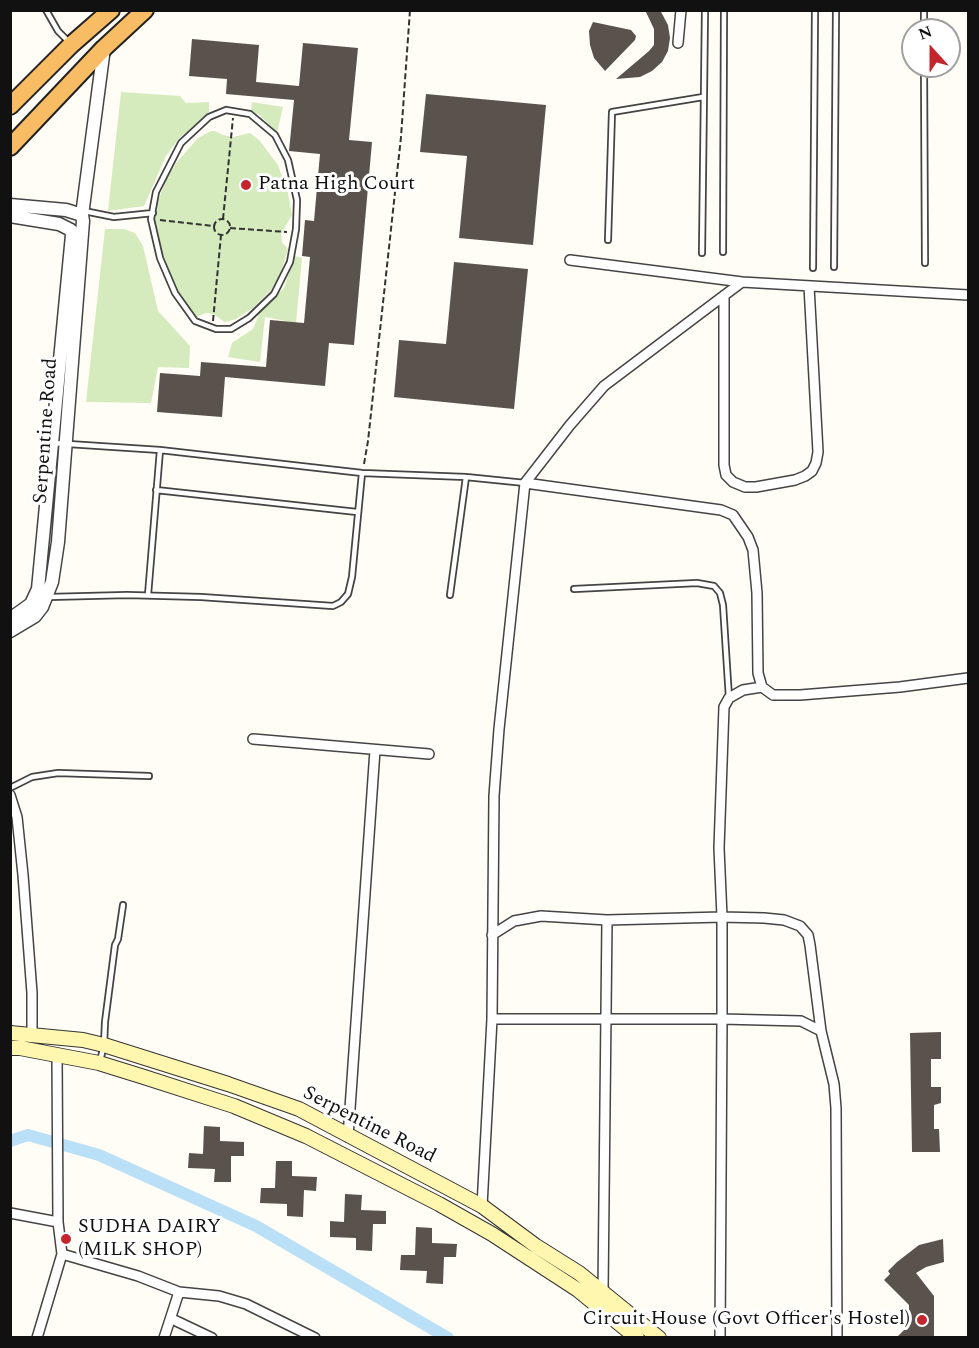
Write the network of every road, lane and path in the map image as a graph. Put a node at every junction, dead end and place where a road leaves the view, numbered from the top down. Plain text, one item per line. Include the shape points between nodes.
1 (46, 10) edge
2 (111, 10) edge
3 (145, 10) edge
4 (410, 10) edge
5 (681, 10) edge
6 (705, 10) edge
7 (724, 10) edge
8 (815, 10) edge
9 (836, 10) edge
10 (678, 43) dead end
11 (71, 45) junction
12 (104, 48) junction
13 (924, 78) edge
14 (703, 97) junction
15 (10, 106) edge
16 (233, 112) junction
17 (10, 147) edge
18 (10, 205) edge
19 (82, 213) junction
20 (153, 213) junction
21 (10, 216) edge
22 (151, 219) junction
23 (223, 219) junction
24 (214, 226) junction
25 (231, 228) junction
26 (296, 233) junction
27 (221, 235) junction
28 (608, 240) dead end
29 (723, 252) dead end
30 (702, 253) dead end
31 (570, 260) dead end
32 (925, 263) dead end
33 (834, 267) dead end
34 (813, 268) dead end
35 (742, 282) junction
36 (809, 286) junction
37 (969, 295) edge
38 (724, 296) junction
39 (213, 327) junction
40 (51, 442) junction
41 (65, 443) junction
42 (160, 450) junction
43 (362, 473) junction
44 (465, 477) junction
45 (525, 483) junction
46 (156, 490) junction
47 (357, 512) junction
48 (574, 589) dead end
49 (148, 595) junction
50 (450, 595) dead end
51 (47, 597) junction
52 (35, 608) junction
53 (10, 619) edge
54 (10, 631) edge
55 (969, 678) edge
56 (762, 687) junction
57 (729, 698) junction
58 (253, 739) dead end
59 (375, 750) junction
60 (429, 754) dead end
61 (148, 776) dead end
62 (10, 788) edge
63 (10, 795) edge
64 (123, 905) dead end
65 (722, 917) junction
66 (607, 920) junction
67 (492, 935) junction
68 (722, 1018) junction
69 (492, 1019) junction
70 (606, 1019) junction
71 (821, 1031) junction
72 (22, 1034) edge
73 (104, 1045) junction
74 (14, 1050) edge
75 (57, 1055) junction
76 (99, 1063) junction
77 (162, 1063) junction
78 (157, 1081) junction
79 (228, 1084) junction
80 (221, 1101) junction
81 (348, 1137) junction
82 (482, 1206) junction
83 (10, 1213) edge
84 (58, 1222) junction
85 (62, 1254) junction
86 (603, 1291) junction
87 (179, 1292) junction
88 (172, 1319) junction
89 (37, 1338) edge
90 (164, 1338) edge
91 (212, 1338) edge
92 (315, 1338) edge
93 (637, 1338) edge
94 (659, 1338) edge
95 (720, 1338) edge
96 (837, 1338) edge

1 - 11 lane
2 - 11 highway
3 - 12 highway
4 - 43 path via 400,149
5 - 10 street
6 - 14 lane
7 - 29 lane
8 - 34 lane
9 - 33 lane
11 - 15 highway
12 - 17 highway
12 - 19 street, Serpentine Road
13 - 32 lane
14 - 28 lane via 612,112
14 - 30 lane
16 - 20 lane via 226,110 209,117 181,143 156,192
16 - 23 path
16 - 26 lane via 250,114 274,135 288,160 297,200
18 - 19 street
19 - 20 lane via 114,217
19 - 41 street, Serpentine Road
20 - 22 lane
21 - 40 street via 65,226 72,235
22 - 24 path
22 - 39 lane via 160,258 175,293 195,321
23 - 24 path
23 - 25 path
24 - 27 path
25 - 26 path
25 - 27 path
26 - 39 lane via 290,261 274,294 231,329
27 - 39 path
31 - 35 street
35 - 36 street
35 - 38 street
36 - 37 street
36 - 38 street via 816,463 805,476 772,485 745,487 726,475
38 - 45 street via 604,386
40 - 41 lane
40 - 52 street
41 - 42 lane
41 - 51 street, Serpentine Road via 58,542
42 - 43 lane
42 - 46 lane
43 - 44 lane
43 - 47 lane
44 - 45 lane
44 - 50 lane
45 - 56 street via 721,510 733,515 748,537 755,562 756,660
45 - 67 street via 495,787
46 - 47 lane
46 - 49 lane
47 - 49 lane via 348,594 333,606
48 - 57 lane via 697,583 714,586 723,605
49 - 51 lane
51 - 52 street, Serpentine Road
52 - 53 street
52 - 54 street, Serpentine Road via 22,625
55 - 56 street via 800,695 773,695
56 - 57 street via 743,690
57 - 65 street via 724,707 722,743
58 - 59 street
59 - 60 street
59 - 81 street
61 - 62 lane via 58,773 32,777
63 - 72 street via 17,817 32,993
64 - 73 lane via 113,956
65 - 66 street
65 - 68 street
65 - 71 street via 784,920 800,926 807,934
66 - 67 street via 534,917 514,921
66 - 70 street
67 - 69 street
68 - 70 street
68 - 71 street via 801,1021
68 - 95 street
69 - 70 street
69 - 82 street
70 - 86 street
71 - 96 street via 836,1108
72 - 73 main road, Serpentine Road
73 - 76 lane
73 - 77 main road, Serpentine Road
74 - 75 main road
75 - 76 main road
75 - 84 street
76 - 78 main road
77 - 78 main road
77 - 79 main road, Serpentine Road
78 - 80 main road
79 - 80 main road
79 - 81 main road, Serpentine Road via 299,1109
80 - 93 main road via 306,1136 471,1222 563,1279
81 - 82 main road, Serpentine Road
82 - 86 main road, Serpentine Road
83 - 84 street
84 - 85 street
85 - 87 street
85 - 89 street
86 - 94 main road, Serpentine Road
87 - 88 street
87 - 92 street via 219,1296 246,1305
88 - 90 street
88 - 91 street

